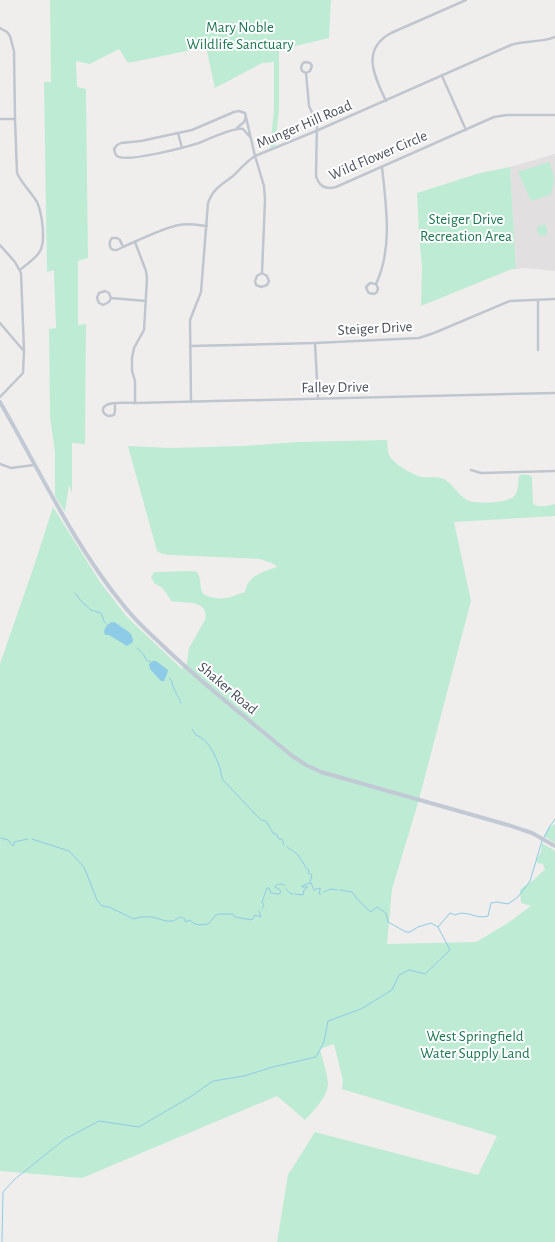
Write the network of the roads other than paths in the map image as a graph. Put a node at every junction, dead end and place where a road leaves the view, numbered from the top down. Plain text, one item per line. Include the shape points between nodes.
1 (466, 0) edge
2 (0, 28) edge
3 (555, 37) edge
4 (306, 73) junction
5 (442, 76) junction
6 (386, 101) junction
7 (555, 115) edge
8 (246, 117) junction
9 (0, 119) edge
10 (15, 119) junction
11 (235, 128) junction
12 (466, 130) junction
13 (316, 131) junction
14 (178, 134) junction
15 (250, 136) junction
16 (182, 148) junction
17 (255, 156) junction
18 (382, 167) junction
19 (206, 226) junction
20 (135, 242) junction
21 (0, 245) edge
22 (123, 247) junction
23 (20, 270) junction
24 (262, 274) junction
25 (376, 284) junction
26 (110, 298) junction
27 (555, 299) edge
28 (538, 300) junction
29 (146, 301) junction
30 (0, 323) edge
31 (315, 343) junction
32 (190, 346) junction
33 (538, 350) dead end
34 (24, 351) junction
35 (555, 393) edge
36 (0, 397) edge
37 (318, 399) junction
38 (0, 402) edge
39 (191, 402) junction
40 (135, 403) junction
41 (115, 404) junction
42 (0, 464) edge
43 (34, 465) junction
44 (471, 470) dead end
45 (555, 472) edge
46 (555, 846) edge

1 - 6 street via 391,34 378,44 372,67
2 - 10 street via 10,36 14,51
3 - 5 street, Munger Hill Road via 515,44
4 - 4 street via 301,68 306,62 312,68
4 - 13 street, Wild Flower Circle via 308,103
5 - 6 street, Munger Hill Road
5 - 12 street
6 - 13 street, Munger Hill Road
7 - 12 street, Wild Flower Circle via 500,116
8 - 11 street
8 - 14 street via 245,113 238,111
8 - 15 street
9 - 10 street
10 - 23 street via 17,173 36,202 43,225 40,251
11 - 15 street via 243,129
11 - 16 street
12 - 18 street, Wild Flower Circle
13 - 17 street, Munger Hill Road
13 - 18 street, Wild Flower Circle via 316,176 322,186 336,187
14 - 16 street
14 - 16 street via 121,143 114,149 116,155 124,158
15 - 17 street
17 - 19 street, Munger Hill Road via 215,190 208,203
17 - 24 street via 265,192
18 - 25 street via 386,243
19 - 20 street via 176,226
19 - 32 street, Munger Hill Road via 202,286 190,320
20 - 22 street
20 - 29 street via 146,271
21 - 23 street
22 - 22 street via 113,250 109,242 117,238
23 - 34 street
24 - 24 street via 255,281 261,287 269,280
25 - 25 street via 368,285 368,293 376,293
26 - 26 street via 109,293 99,292 97,301 108,303
26 - 29 street
27 - 28 street, Steiger Drive
28 - 31 street, Steiger Drive via 510,301 419,338
28 - 33 street
29 - 40 street via 144,330 132,358
30 - 34 street
31 - 32 street, Steiger Drive
31 - 37 street
32 - 39 street, Munger Hill Road
34 - 36 street via 23,374
35 - 37 street, Falley Drive
37 - 39 street, Falley Drive
38 - 43 street, Shaker Road
39 - 40 street, Falley Drive
40 - 41 street, Falley Drive
41 - 41 street, Falley Drive via 114,415 105,415 104,406
42 - 43 street via 11,468
43 - 46 street, Shaker Road via 67,522 125,608 188,669 306,766 508,825
44 - 45 street via 481,473

